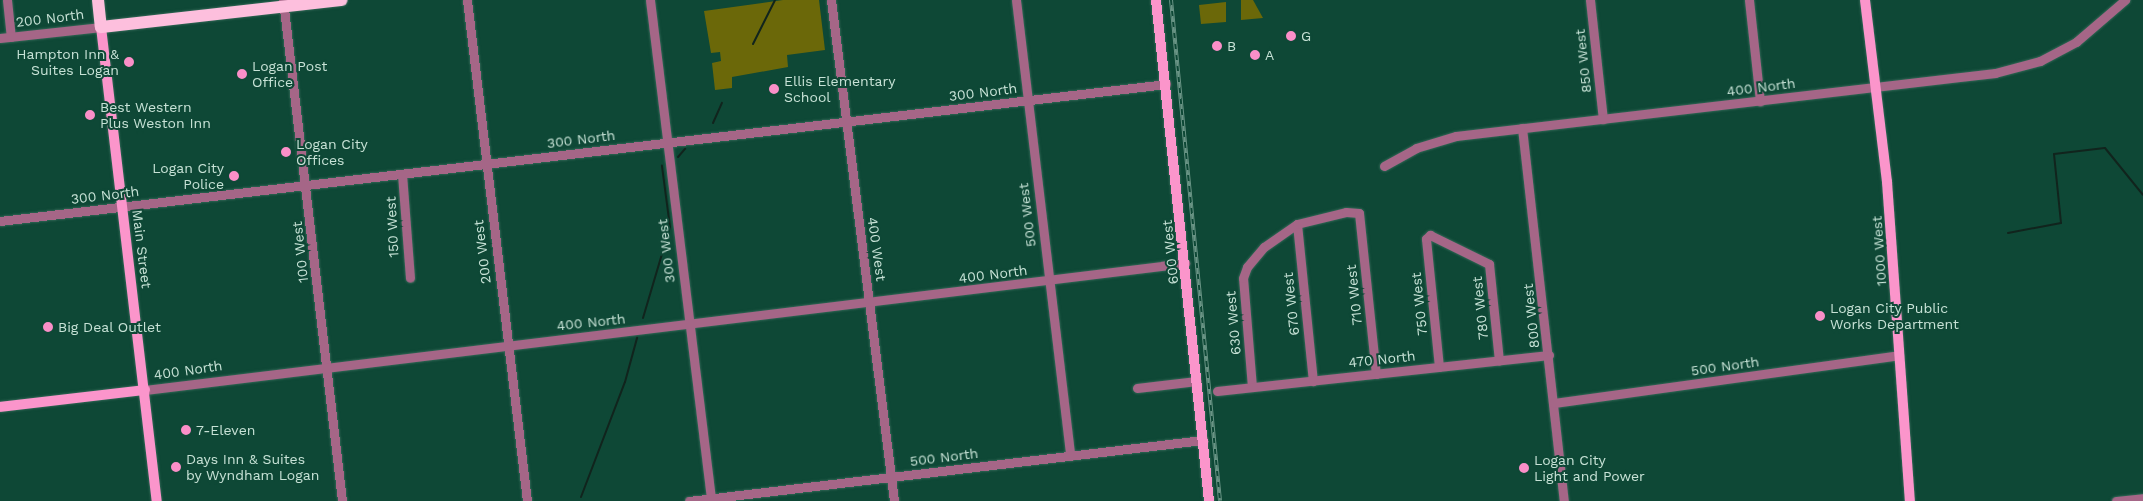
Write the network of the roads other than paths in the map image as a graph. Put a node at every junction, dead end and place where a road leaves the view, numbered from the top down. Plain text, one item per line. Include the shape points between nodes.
1 (7, 0) edge
2 (98, 0) edge
3 (341, 0) edge
4 (467, 0) edge
5 (650, 0) edge
6 (831, 0) edge
7 (1016, 0) edge
8 (1156, 0) edge
9 (1590, 0) edge
10 (1749, 0) edge
11 (1865, 0) edge
12 (2125, 0) edge
13 (283, 3) edge
14 (101, 27) junction
15 (11, 37) junction
16 (0, 38) edge
17 (1166, 84) junction
18 (1875, 87) junction
19 (1028, 100) junction
20 (1760, 101) junction
21 (1603, 119) junction
22 (846, 122) junction
23 (1522, 128) junction
24 (667, 143) junction
25 (486, 164) junction
26 (1384, 166) dead end
27 (402, 174) junction
28 (306, 186) junction
29 (121, 207) junction
30 (1359, 213) joint
31 (0, 222) edge
32 (1297, 224) junction
33 (1426, 239) joint
34 (1185, 263) junction
35 (410, 278) dead end
36 (1049, 281) junction
37 (870, 302) junction
38 (689, 325) junction
39 (507, 345) junction
40 (1549, 355) junction
41 (1899, 355) junction
42 (1499, 360) junction
43 (326, 366) junction
44 (1439, 367) junction
45 (1376, 374) junction
46 (1197, 381) junction
47 (1313, 381) junction
48 (1252, 387) junction
49 (1137, 388) dead end
50 (144, 390) junction
51 (1217, 391) dead end
52 (1554, 403) junction
53 (0, 407) edge
54 (1203, 440) junction
55 (1070, 456) junction
56 (891, 478) junction
57 (711, 498) junction
58 (2143, 498) edge
59 (157, 501) edge
60 (342, 501) edge
61 (527, 501) edge
62 (689, 501) edge
63 (894, 501) edge
64 (1209, 501) edge
65 (1564, 501) edge
66 (1910, 501) edge
67 (2116, 501) edge

1 - 15 street
2 - 14 highway, Main Street
3 - 13 highway, 200 North
4 - 25 street, 200 West
5 - 24 street, 300 West
6 - 22 street, 400 West
7 - 19 street, 500 West
8 - 17 main road, 600 West
9 - 21 street, 850 West
10 - 20 street
11 - 18 main road, 1000 West
12 - 18 street, 400 North via 2076,42 2040,60 1996,73
13 - 14 highway, 200 North
13 - 28 street, 100 West
14 - 15 street, 200 North
14 - 29 main road, Main Street
15 - 16 street, 200 North
17 - 19 street, 300 North
17 - 34 main road, 600 West
18 - 20 street, 400 North
18 - 41 main road, 1000 West via 1889,202
19 - 22 street, 300 North
19 - 36 street, 500 West
20 - 21 street, 400 North
21 - 23 street, 400 North
22 - 24 street, 300 North
22 - 37 street, 400 West
23 - 26 street, 400 North via 1456,136 1416,148
23 - 40 street, 800 West
24 - 25 street, 300 North
24 - 38 street, 300 West
25 - 27 street, 300 North
25 - 39 street, 200 West
27 - 28 street, 300 North
27 - 35 street, 150 West
28 - 29 street, 300 North
28 - 43 street, 100 West
29 - 31 street, 300 North
29 - 50 main road, Main Street
30 - 32 street, 630 West via 1327,214
30 - 45 street, 710 West
32 - 47 street, 670 West
32 - 48 street, 630 West via 1264,247 1247,267 1243,278
33 - 42 street, 780 West via 1430,235 1438,237 1489,264
33 - 44 street, 750 West
34 - 36 street, 400 North
34 - 46 main road, 600 West
36 - 37 street, 400 North
36 - 55 street, 500 West
37 - 38 street, 400 North
37 - 56 street, 400 West
38 - 39 street, 400 North
38 - 57 street, 300 West
39 - 43 street, 400 North
39 - 61 street, 200 West
40 - 42 street, 470 North
40 - 52 street, 800 West
41 - 52 street, 500 North
41 - 66 main road, 1000 West
42 - 44 street, 470 North
43 - 50 street, 400 North
43 - 60 street, 100 West
44 - 45 street, 470 North
45 - 47 street, 470 North
46 - 49 street
46 - 54 main road, 600 West
47 - 48 street, 470 North
48 - 51 street, 470 North
50 - 53 main road, 400 North
50 - 59 main road, Main Street
52 - 65 street, 800 West
54 - 55 street, 500 North
54 - 64 main road, 600 West
55 - 56 street, 500 North
56 - 57 street, 500 North
56 - 63 street, 400 West
57 - 62 street, 500 North
58 - 67 street

